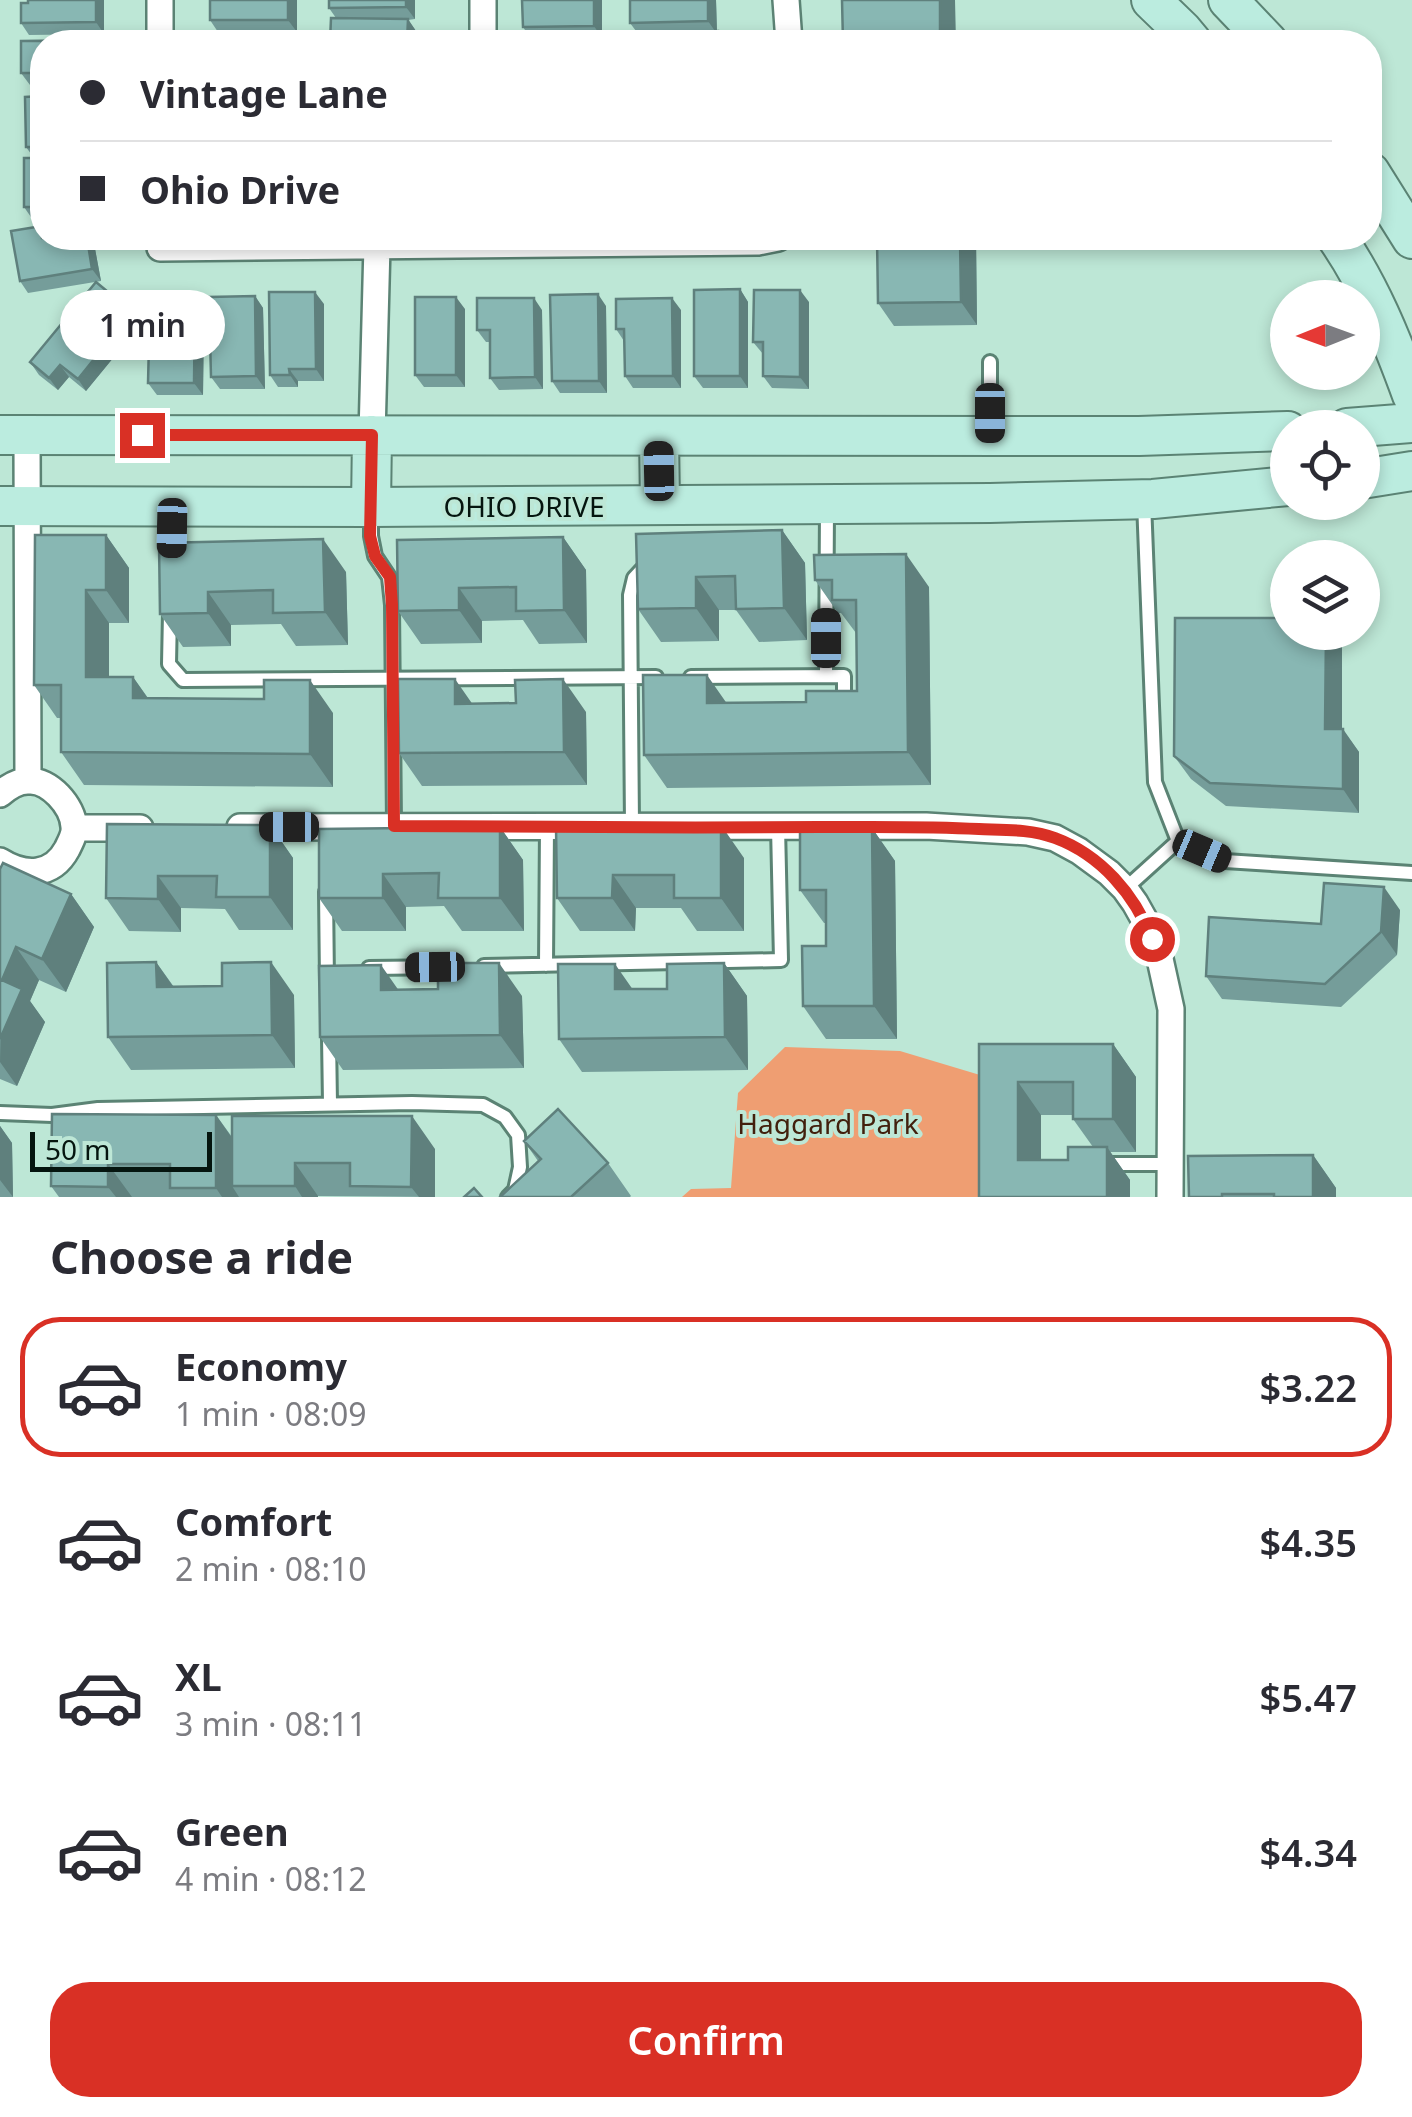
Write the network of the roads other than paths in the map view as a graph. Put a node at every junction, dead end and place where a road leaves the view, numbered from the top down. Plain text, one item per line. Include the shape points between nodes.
1 (160, 0) edge
2 (483, 0) edge
3 (786, 0) edge
4 (1151, 0) edge
5 (1214, 0) edge
6 (1228, 0) edge
7 (160, 30) edge
8 (483, 30) edge
9 (788, 30) edge
10 (1175, 30) edge
11 (1188, 30) edge
12 (1257, 30) edge
13 (1382, 191) edge
14 (1412, 240) edge
15 (377, 250) edge
16 (1345, 250) edge
17 (990, 362) dead end
18 (1412, 395) edge
19 (1412, 423) edge
20 (1380, 425) edge
21 (1270, 433) edge
22 (13, 435) edge
23 (372, 435) junction
24 (990, 436) junction
25 (658, 437) junction
26 (1412, 471) edge
27 (1380, 476) edge
28 (1270, 488) edge
29 (1144, 500) junction
30 (990, 502) junction
31 (827, 505) junction
32 (14, 506) edge
33 (172, 506) junction
34 (371, 507) junction
35 (660, 510) junction
36 (655, 550) edge
37 (171, 567) edge
38 (170, 606) edge
39 (826, 676) junction
40 (393, 678) junction
41 (631, 678) junction
42 (844, 706) edge
43 (28, 780) junction
44 (0, 794) edge
45 (394, 826) junction
46 (547, 826) junction
47 (632, 826) junction
48 (778, 827) junction
49 (75, 828) junction
50 (171, 828) edge
51 (209, 828) edge
52 (1178, 840) junction
53 (7, 872) edge
54 (1412, 873) edge
55 (326, 888) edge
56 (1126, 889) junction
57 (546, 965) junction
58 (362, 969) edge
59 (328, 1006) edge
60 (328, 1026) edge
61 (330, 1104) junction
62 (0, 1112) edge
63 (52, 1115) junction
64 (52, 1131) edge
65 (1092, 1164) edge
66 (1170, 1164) junction
67 (508, 1197) edge
68 (1170, 1197) edge

1 - 7 street
2 - 8 street
3 - 9 street
4 - 10 main road
5 - 11 main road
6 - 12 main road
13 - 14 main road
15 - 23 street
16 - 18 main road
17 - 24 lane
19 - 20 main road
21 - 24 main road
22 - 23 main road
22 - 32 street
23 - 25 main road
23 - 34 main road
24 - 25 main road
24 - 30 main road
25 - 35 main road
26 - 27 main road
28 - 29 main road, OHIO DRIVE
29 - 30 main road, OHIO DRIVE
29 - 52 lane via 1154,782
30 - 31 main road, OHIO DRIVE
31 - 35 main road, OHIO DRIVE
31 - 39 lane
32 - 33 main road, OHIO DRIVE
32 - 43 street
33 - 34 main road, OHIO DRIVE
33 - 37 lane
34 - 35 main road, OHIO DRIVE
34 - 40 lane via 375,556 390,577
36 - 41 lane via 630,595
38 - 40 lane via 169,664 183,680
39 - 41 lane
39 - 42 lane via 844,676
40 - 41 lane
40 - 45 lane
41 - 47 lane
43 - 44 street
43 - 49 street via 58,795
45 - 46 street
45 - 51 street via 325,832
46 - 47 street
46 - 57 lane
47 - 48 street
48 - 56 street via 1028,832 1079,851
48 - 57 lane via 781,960
49 - 50 street
49 - 53 street via 53,865
52 - 54 lane via 1225,861
52 - 56 lane
55 - 59 lane
56 - 66 street via 1160,960 1170,1009
57 - 58 lane
60 - 61 lane
61 - 63 lane
61 - 67 lane via 483,1105 506,1117 518,1134 520,1167
62 - 63 lane
63 - 64 lane
65 - 66 lane
66 - 68 street

